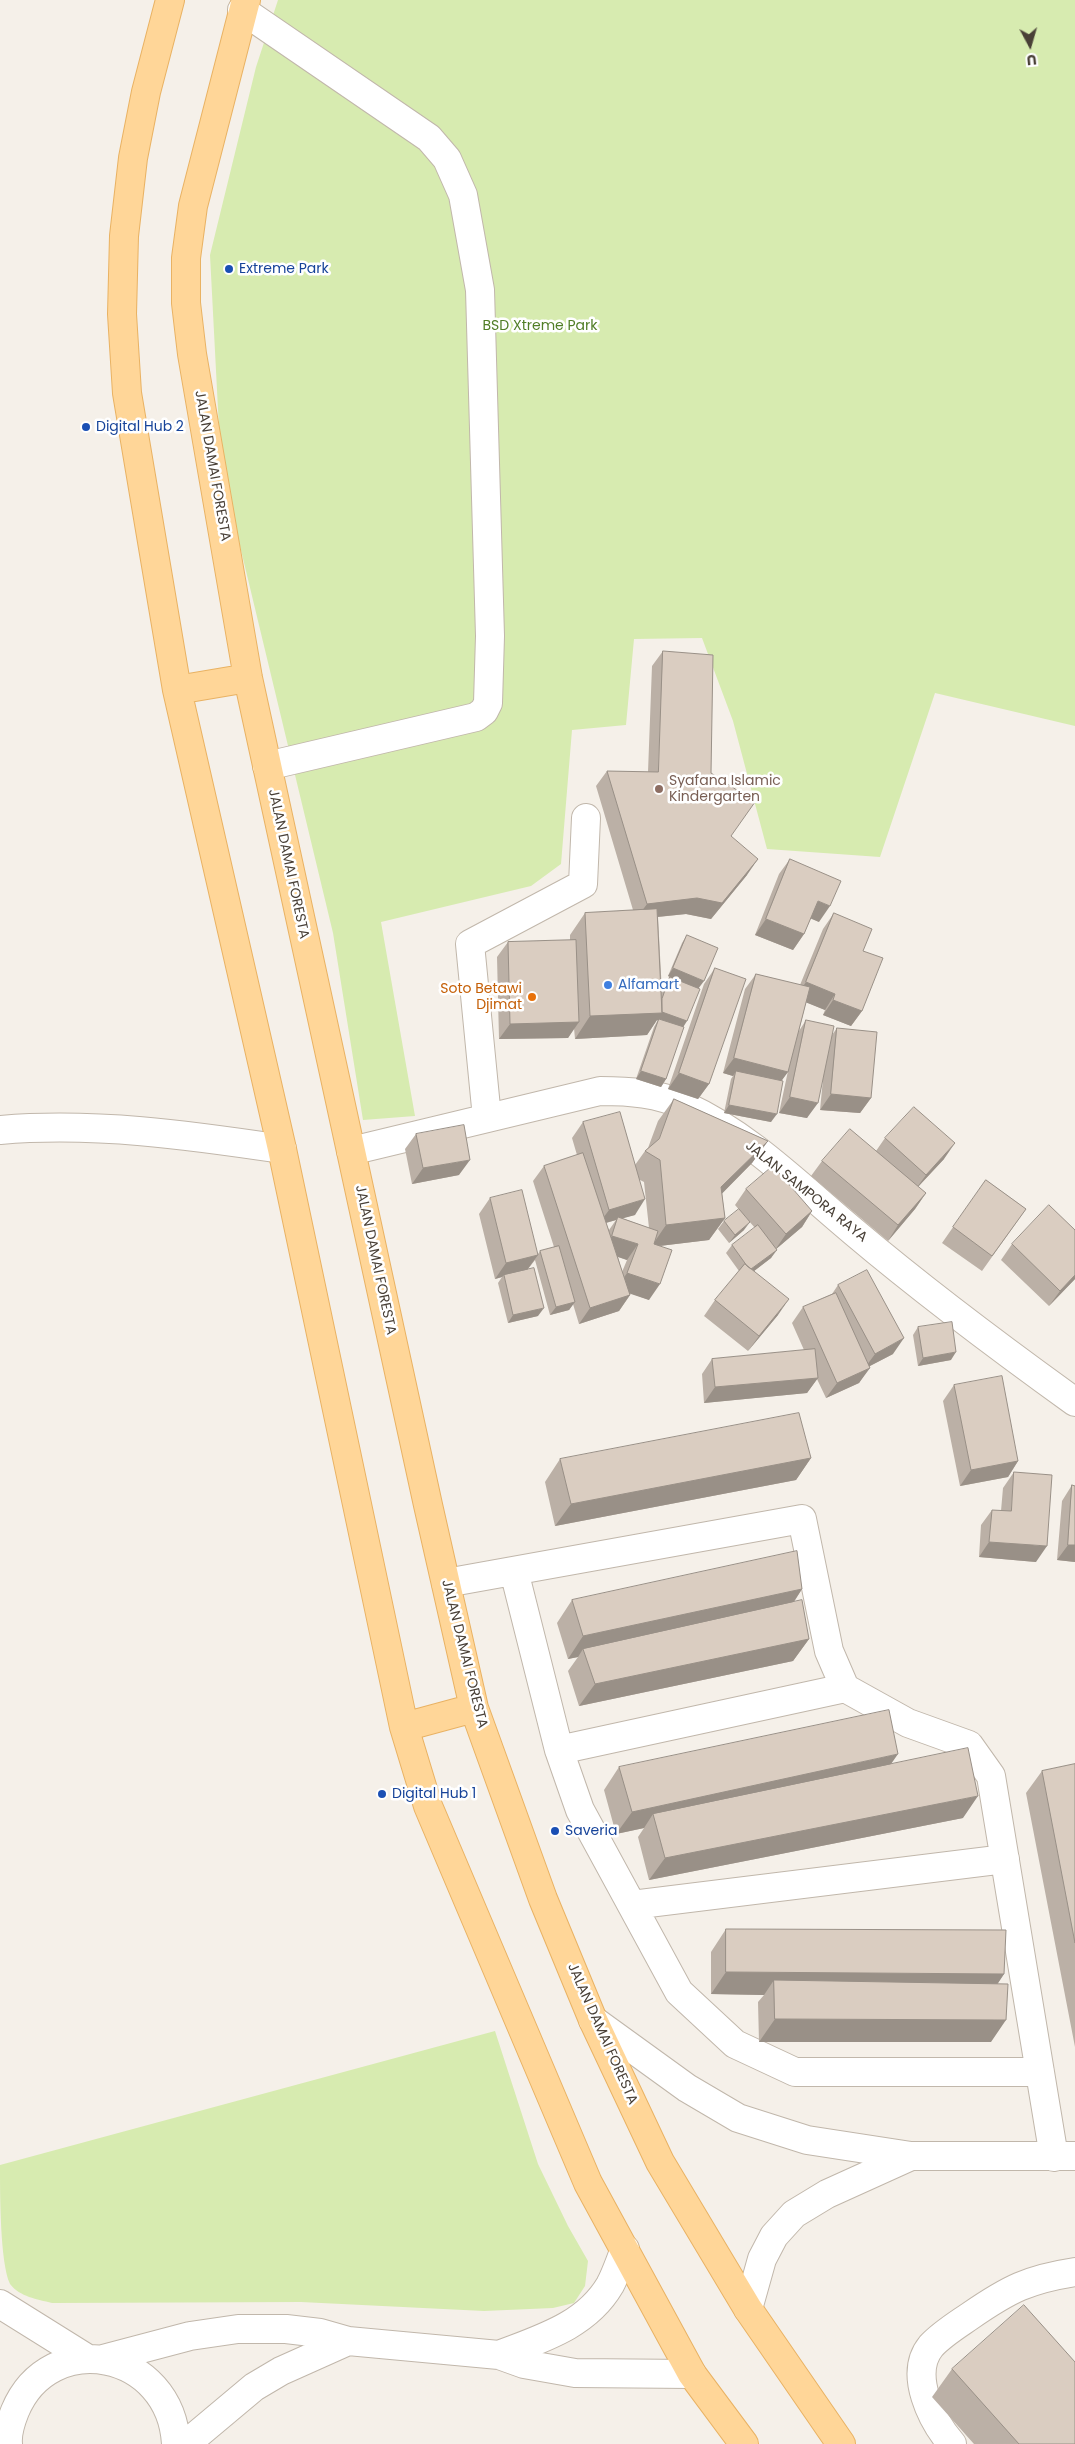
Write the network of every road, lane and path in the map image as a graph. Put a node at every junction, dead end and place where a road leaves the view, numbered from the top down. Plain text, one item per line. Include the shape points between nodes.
1 (170, 0) edge
2 (244, 5) edge
3 (248, 678) junction
4 (177, 690) junction
5 (267, 766) junction
6 (586, 818) dead end
7 (487, 1118) junction
8 (0, 1130) edge
9 (282, 1149) junction
10 (351, 1151) junction
11 (1075, 1402) edge
12 (514, 1570) junction
13 (446, 1583) junction
14 (845, 1688) junction
15 (474, 1708) junction
16 (404, 1727) junction
17 (559, 1750) junction
18 (1005, 1859) junction
19 (632, 1905) junction
20 (594, 2020) junction
21 (1040, 2072) junction
22 (911, 2156) junction
23 (1064, 2156) edge
24 (625, 2249) junction
25 (1075, 2272) edge
26 (0, 2304) edge
27 (748, 2309) junction
28 (348, 2341) junction
29 (499, 2355) junction
30 (96, 2359) junction
31 (692, 2374) junction
32 (5, 2434) edge
33 (176, 2444) edge
34 (186, 2444) edge
35 (744, 2444) edge
36 (841, 2444) edge
37 (952, 2444) edge

1 - 4 main road via 133,158 124,236 122,314 127,393
2 - 3 main road, JALAN DAMAI FORESTA via 193,206 186,258 186,303
2 - 5 street via 429,138 448,159 463,195 480,290 490,636 488,703 476,716
3 - 4 main road
3 - 5 main road, JALAN DAMAI FORESTA
4 - 9 main road
5 - 10 main road, JALAN DAMAI FORESTA
6 - 7 street via 583,884 470,944
7 - 10 street, JALAN SAMPORA RAYA
7 - 11 street, JALAN SAMPORA RAYA via 600,1091 661,1096 685,1106 724,1127 782,1169 982,1335
8 - 9 street via 49,1126 114,1128
9 - 16 main road
10 - 13 main road, JALAN DAMAI FORESTA
12 - 13 street
12 - 14 street via 802,1519 829,1651
12 - 17 street
13 - 15 main road, JALAN DAMAI FORESTA
14 - 17 street
14 - 18 street via 908,1723 969,1746 991,1776
15 - 16 main road
15 - 20 main road, JALAN DAMAI FORESTA via 543,1899
16 - 24 main road via 428,1806 500,1979 588,2183
17 - 19 street via 580,1810
18 - 19 street
18 - 21 street
19 - 21 street via 679,1992 735,2044 795,2072
20 - 22 street via 687,2088 738,2118 807,2140
20 - 27 main road, JALAN DAMAI FORESTA via 660,2162
21 - 23 street
22 - 23 street
22 - 27 street via 827,2194 794,2214 774,2236 762,2259
24 - 29 street via 611,2283 594,2307 574,2323
24 - 31 main road
25 - 37 street via 1022,2284 992,2301 930,2347 923,2365 922,2386 934,2419
26 - 30 street
27 - 36 main road, JALAN DAMAI FORESTA
28 - 29 street
28 - 30 street via 320,2333 286,2329 238,2329 190,2336
28 - 34 street via 281,2371 254,2387
29 - 31 street via 524,2364 575,2373
30 - 32 street via 68,2362 32,2384 19,2401
30 - 33 street via 128,2367 150,2381 166,2402 175,2426
31 - 35 main road

